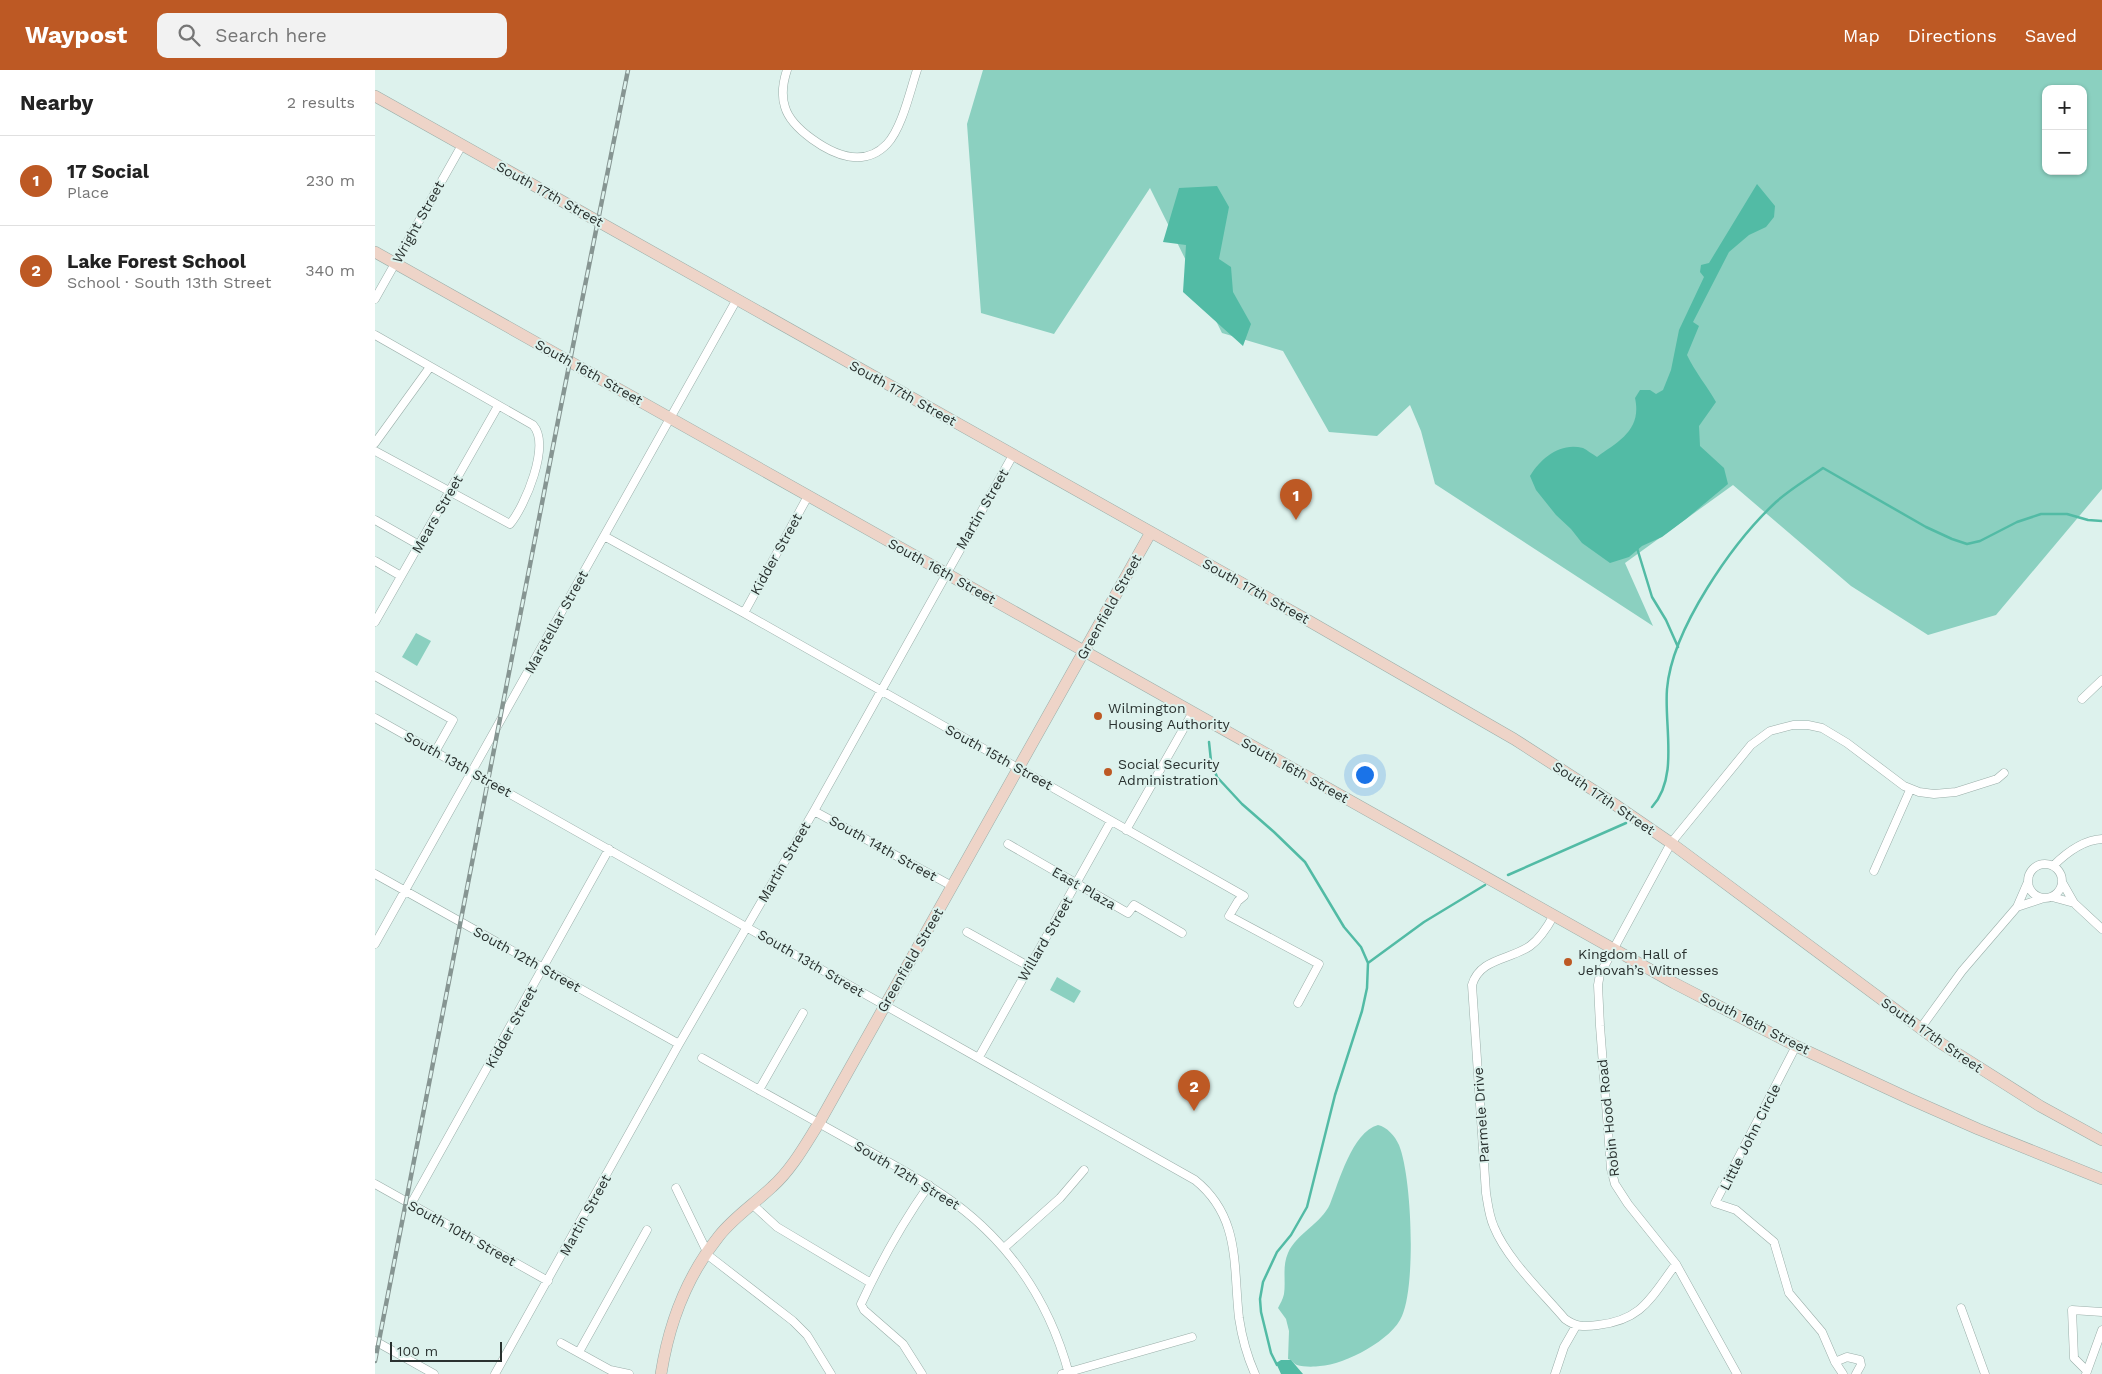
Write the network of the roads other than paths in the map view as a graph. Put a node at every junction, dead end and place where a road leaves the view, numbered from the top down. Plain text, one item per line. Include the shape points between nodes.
1 (787, 70) edge
2 (917, 70) edge
3 (375, 96) edge
4 (461, 145) junction
5 (375, 252) edge
6 (395, 263) junction
7 (375, 299) edge
8 (737, 299) junction
9 (375, 335) edge
10 (430, 367) junction
11 (498, 406) junction
12 (671, 418) junction
13 (375, 444) edge
14 (375, 450) edge
15 (1013, 455) junction
16 (449, 492) junction
17 (808, 496) junction
18 (375, 520) edge
19 (1151, 532) junction
20 (604, 536) junction
21 (419, 545) junction
22 (375, 561) edge
23 (946, 573) junction
24 (401, 576) junction
25 (375, 604) edge
26 (383, 609) junction
27 (743, 613) junction
28 (375, 622) edge
29 (1085, 651) junction
30 (375, 676) edge
31 (2102, 680) edge
32 (880, 691) junction
33 (2083, 699) dead end
34 (1193, 712) junction
35 (375, 718) edge
36 (435, 752) junction
37 (1018, 767) junction
38 (472, 772) junction
39 (2004, 773) dead end
40 (1910, 790) junction
41 (814, 810) junction
42 (1111, 821) junction
43 (1126, 830) junction
44 (2102, 840) edge
45 (1008, 844) dead end
46 (1671, 844) junction
47 (609, 848) junction
48 (2053, 866) junction
49 (1874, 871) dead end
50 (375, 874) edge
51 (2062, 882) junction
52 (1077, 883) junction
53 (2027, 884) junction
54 (952, 886) junction
55 (405, 890) junction
56 (2052, 897) junction
57 (2041, 898) junction
58 (2075, 903) junction
59 (2017, 907) junction
60 (1554, 915) junction
61 (747, 927) junction
62 (2102, 929) edge
63 (967, 932) dead end
64 (1182, 933) dead end
65 (375, 944) edge
66 (1613, 949) junction
67 (1029, 967) junction
68 (543, 969) junction
69 (1298, 1003) dead end
70 (885, 1005) junction
71 (803, 1013) dead end
72 (1920, 1029) junction
73 (679, 1044) junction
74 (1796, 1046) junction
75 (702, 1058) dead end
76 (979, 1058) junction
77 (759, 1090) junction
78 (819, 1123) junction
79 (2102, 1140) edge
80 (1084, 1170) dead end
81 (2102, 1179) edge
82 (375, 1184) edge
83 (929, 1185) junction
84 (676, 1188) dead end
85 (411, 1204) junction
86 (751, 1204) junction
87 (647, 1230) dead end
88 (1004, 1248) junction
89 (707, 1252) junction
90 (1676, 1264) junction
91 (548, 1281) junction
92 (871, 1283) junction
93 (1961, 1308) dead end
94 (2102, 1312) edge
95 (1576, 1326) junction
96 (2102, 1330) edge
97 (1192, 1337) dead end
98 (375, 1341) edge
99 (561, 1343) dead end
100 (579, 1352) junction
101 (1835, 1362) junction
102 (1066, 1373) edge
103 (2087, 1373) edge
104 (434, 1374) edge
105 (495, 1374) edge
106 (629, 1374) edge
107 (661, 1374) edge
108 (831, 1374) edge
109 (922, 1374) edge
110 (1255, 1374) edge
111 (1555, 1374) edge
112 (1737, 1374) edge
113 (1843, 1374) edge
114 (1856, 1374) edge
115 (1985, 1374) edge

1 - 2 street via 783,97 789,116 824,148 852,158 871,155 891,139 900,123
3 - 4 main road, South 17th Street
4 - 6 street, Wright Street
4 - 8 main road, South 17th Street
5 - 6 main road, South 16th Street
6 - 7 street, Wright Street
6 - 12 main road, South 16th Street
8 - 12 street, Marstellar Street
8 - 15 main road, South 17th Street
9 - 10 street
10 - 11 street
10 - 13 street
11 - 16 street, Mears Street
11 - 16 street via 533,425 538,433 536,467 517,514 510,524 506,523
12 - 17 main road, South 16th Street
12 - 20 street, Marstellar Street
14 - 16 street
15 - 19 main road, South 17th Street
15 - 23 street, Martin Street
16 - 21 street, Mears Street
17 - 23 main road, South 16th Street
17 - 27 street, Kidder Street
18 - 21 street
19 - 29 main road, Greenfield Street
19 - 46 main road, South 17th Street via 1475,716 1597,792
20 - 27 street, South 15th Street
20 - 38 street, Marstellar Street
21 - 24 street, Mears Street
22 - 24 street
23 - 29 main road, South 16th Street
23 - 32 street, Martin Street
24 - 26 street, Mears Street
25 - 26 street
26 - 28 street, Mears Street
27 - 32 street, South 15th Street
29 - 34 main road, South 16th Street
29 - 37 main road, Greenfield Street
30 - 36 street via 453,720
31 - 33 street
32 - 37 street, South 15th Street
32 - 41 street, Martin Street
34 - 43 street
34 - 60 main road, South 16th Street
35 - 36 street, South 13th Street
36 - 38 street, South 13th Street
37 - 42 street, South 15th Street
37 - 54 main road, Greenfield Street
38 - 47 street, South 13th Street
38 - 55 street, Marstellar Street
39 - 40 street via 1997,779 1956,792 1934,794
40 - 46 street, Robin Hood Road via 1823,728 1808,725 1781,727 1751,745
40 - 49 street
41 - 54 street, South 14th Street
41 - 61 street, Martin Street
42 - 43 street, South 15th Street
42 - 52 street, Willard Street
43 - 69 street, South 15th Street via 1244,896 1229,916 1319,964
44 - 48 street via 2076,848
45 - 52 street, East Plaza
46 - 66 street, Robin Hood Road
46 - 72 main road, South 17th Street
47 - 61 street, South 13th Street
47 - 68 street, Kidder Street
48 - 51 street via 2060,873
48 - 53 street via 2036,866 2029,873
50 - 55 street, South 12th Street
51 - 56 street via 2060,890
51 - 58 street
52 - 64 street, East Plaza via 1128,914 1134,905
52 - 67 street, Willard Street
53 - 57 street via 2032,894
53 - 59 street
54 - 70 main road, Greenfield Street
55 - 65 street, Marstellar Street
55 - 68 street, South 12th Street
56 - 57 street
56 - 58 street
57 - 59 street
58 - 62 street
59 - 72 street via 1962,971
60 - 66 main road, South 16th Street
60 - 95 street, Parmele Drive via 1531,945 1479,971 1472,986 1472,1000 1489,1215 1512,1257 1565,1319
61 - 70 street, South 13th Street
61 - 73 street, Martin Street
63 - 67 street
66 - 74 main road, South 16th Street
66 - 90 street, Robin Hood Road via 1597,985 1611,1169 1618,1190
67 - 76 street, Willard Street
68 - 73 street, South 12th Street
68 - 85 street, Kidder Street
70 - 76 street, South 13th Street
70 - 78 main road, Greenfield Street
71 - 77 street
72 - 79 main road, South 17th Street via 1996,1079
73 - 91 street, Martin Street
74 - 81 main road, South 16th Street via 1971,1126
74 - 101 street, Little John Circle via 1715,1204 1736,1210 1774,1242 1789,1293 1821,1332
75 - 77 street, South 12th Street
76 - 110 street, South 13th Street via 1185,1174 1207,1191 1219,1206 1229,1228 1241,1329
77 - 78 street, South 12th Street
78 - 83 street, South 12th Street
78 - 86 main road, Greenfield Street via 786,1172
80 - 88 street via 1060,1198
82 - 85 street, South 10th Street
83 - 88 street, South 12th Street via 973,1217
83 - 92 street
84 - 89 street
85 - 91 street, South 10th Street
86 - 89 main road, Greenfield Street via 719,1235
86 - 92 street via 777,1227
87 - 100 street
88 - 102 street, South 12th Street via 1042,1303 1054,1328
89 - 107 main road, Greenfield Street via 677,1308 665,1346
89 - 108 street via 793,1321 807,1335
90 - 95 street via 1644,1307 1628,1318 1600,1325
90 - 112 street, Robin Hood Road
91 - 105 street, Martin Street
92 - 109 street via 862,1307 903,1344
93 - 115 street
94 - 103 street via 2072,1310 2074,1358
95 - 111 street
96 - 103 street
97 - 102 street
98 - 104 street
99 - 100 street
100 - 106 street via 611,1370
101 - 113 street, Little John Circle
101 - 114 street via 1847,1357 1860,1360 1861,1366

